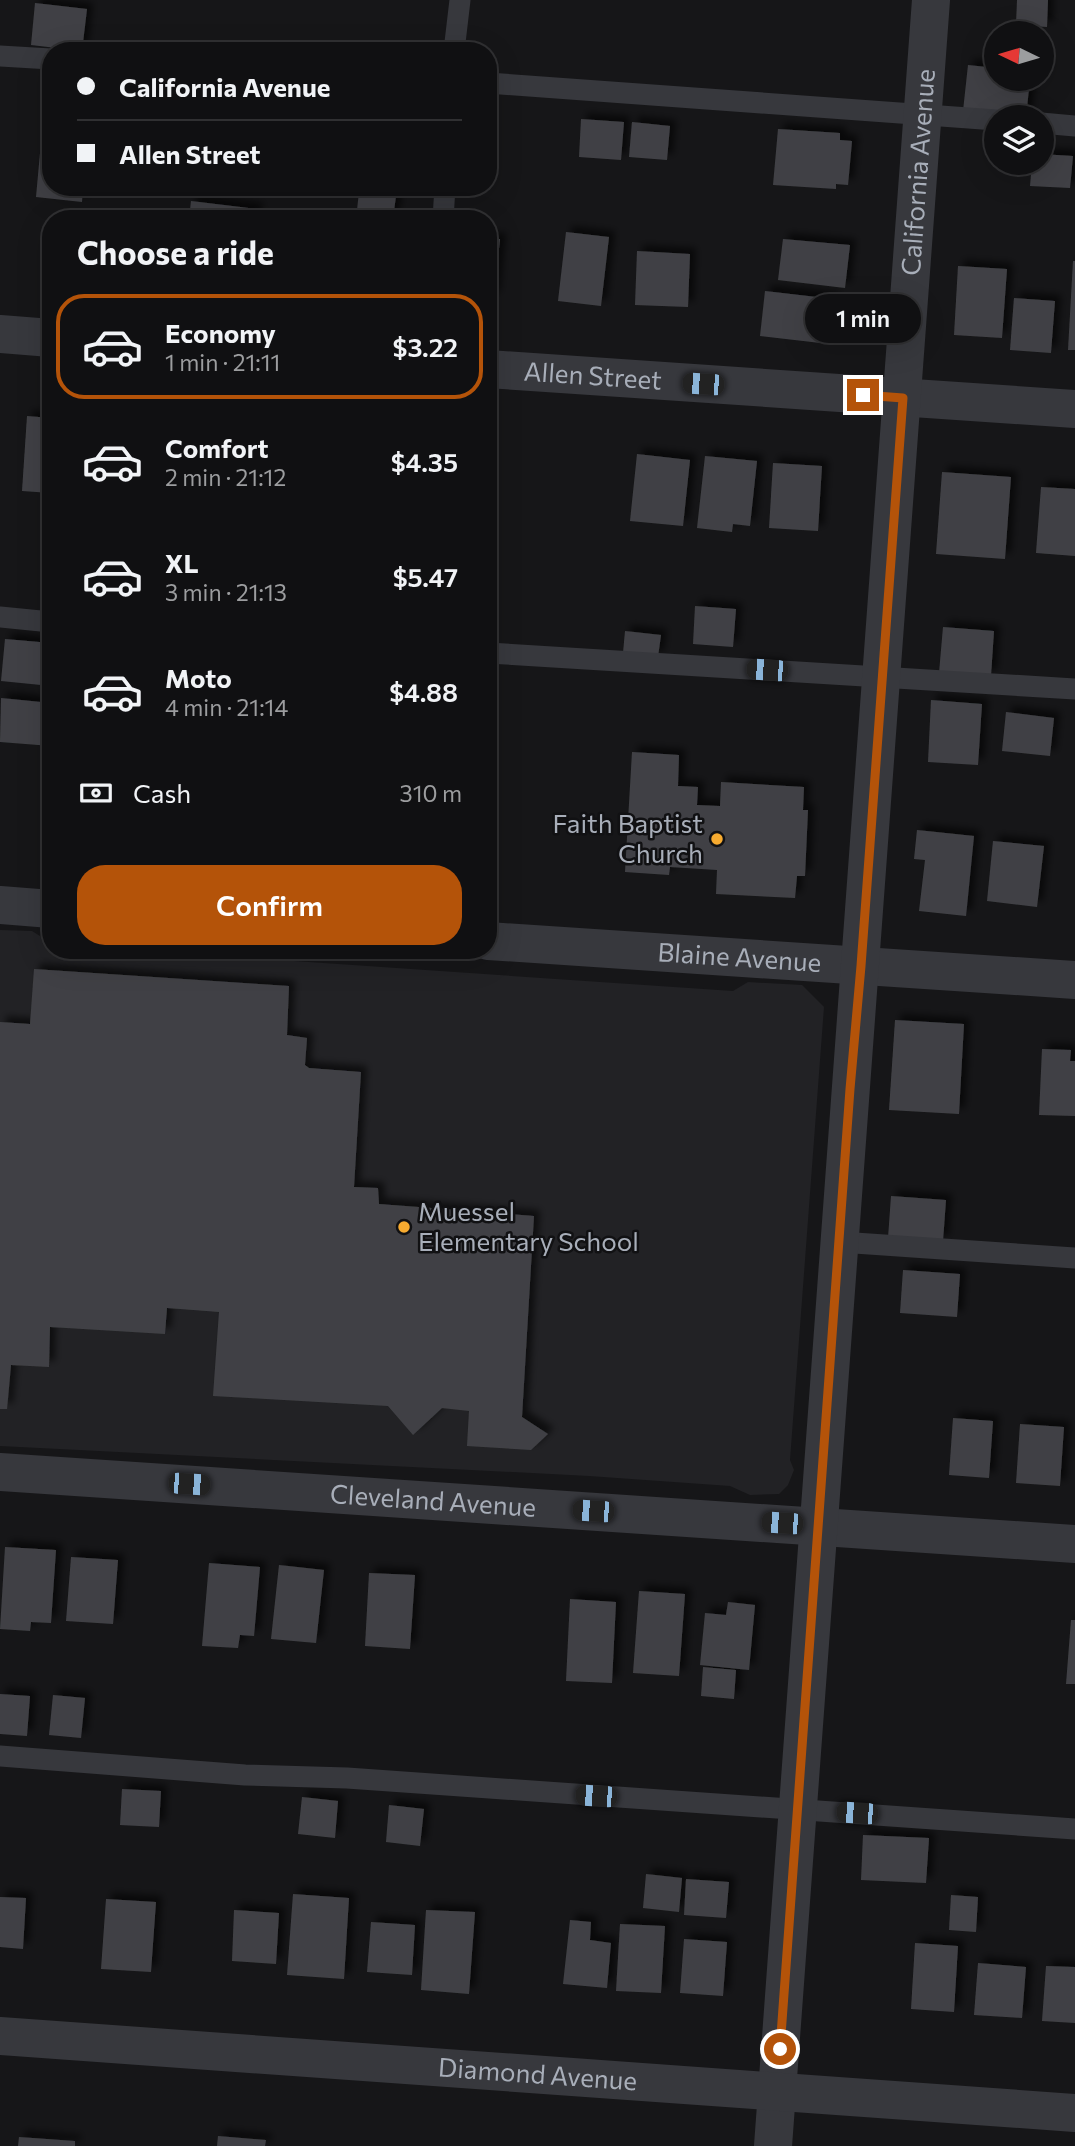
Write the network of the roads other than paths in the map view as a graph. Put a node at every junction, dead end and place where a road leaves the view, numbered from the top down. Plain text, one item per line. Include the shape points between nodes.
1 (460, 0) edge
2 (931, 0) edge
3 (455, 42) edge
4 (0, 56) edge
5 (42, 58) edge
6 (497, 84) edge
7 (924, 115) junction
8 (984, 119) edge
9 (1054, 124) edge
10 (1075, 126) edge
11 (0, 334) edge
12 (42, 337) edge
13 (497, 370) edge
14 (903, 398) junction
15 (1075, 409) edge
16 (0, 617) edge
17 (42, 621) edge
18 (497, 654) edge
19 (882, 678) junction
20 (1075, 689) edge
21 (0, 905) edge
22 (42, 908) edge
23 (497, 942) edge
24 (861, 966) junction
25 (1075, 981) edge
26 (840, 1242) junction
27 (1075, 1258) edge
28 (0, 1472) edge
29 (818, 1525) junction
30 (1075, 1544) edge
31 (0, 1756) edge
32 (798, 1809) junction
33 (1075, 1829) edge
34 (0, 2036) edge
35 (777, 2091) junction
36 (1075, 2113) edge
37 (774, 2146) edge

1 - 3 lane
2 - 7 street, California Avenue
4 - 5 lane
6 - 7 lane
7 - 8 lane
7 - 14 street, California Avenue
9 - 10 lane
11 - 12 street
13 - 14 street, Allen Street
14 - 15 street, Allen Street
14 - 19 street, California Avenue
16 - 17 lane
18 - 19 lane
19 - 20 lane
19 - 24 street, California Avenue
21 - 22 street
23 - 24 street, Blaine Avenue
24 - 25 street, Blaine Avenue
24 - 26 street, California Avenue
26 - 27 lane
26 - 29 street, California Avenue
28 - 29 street, Cleveland Avenue
29 - 30 street, Cleveland Avenue
29 - 32 street, California Avenue
31 - 32 lane
32 - 33 lane
32 - 35 street, California Avenue
34 - 35 street, Diamond Avenue
35 - 36 street, Diamond Avenue
35 - 37 street, California Avenue

